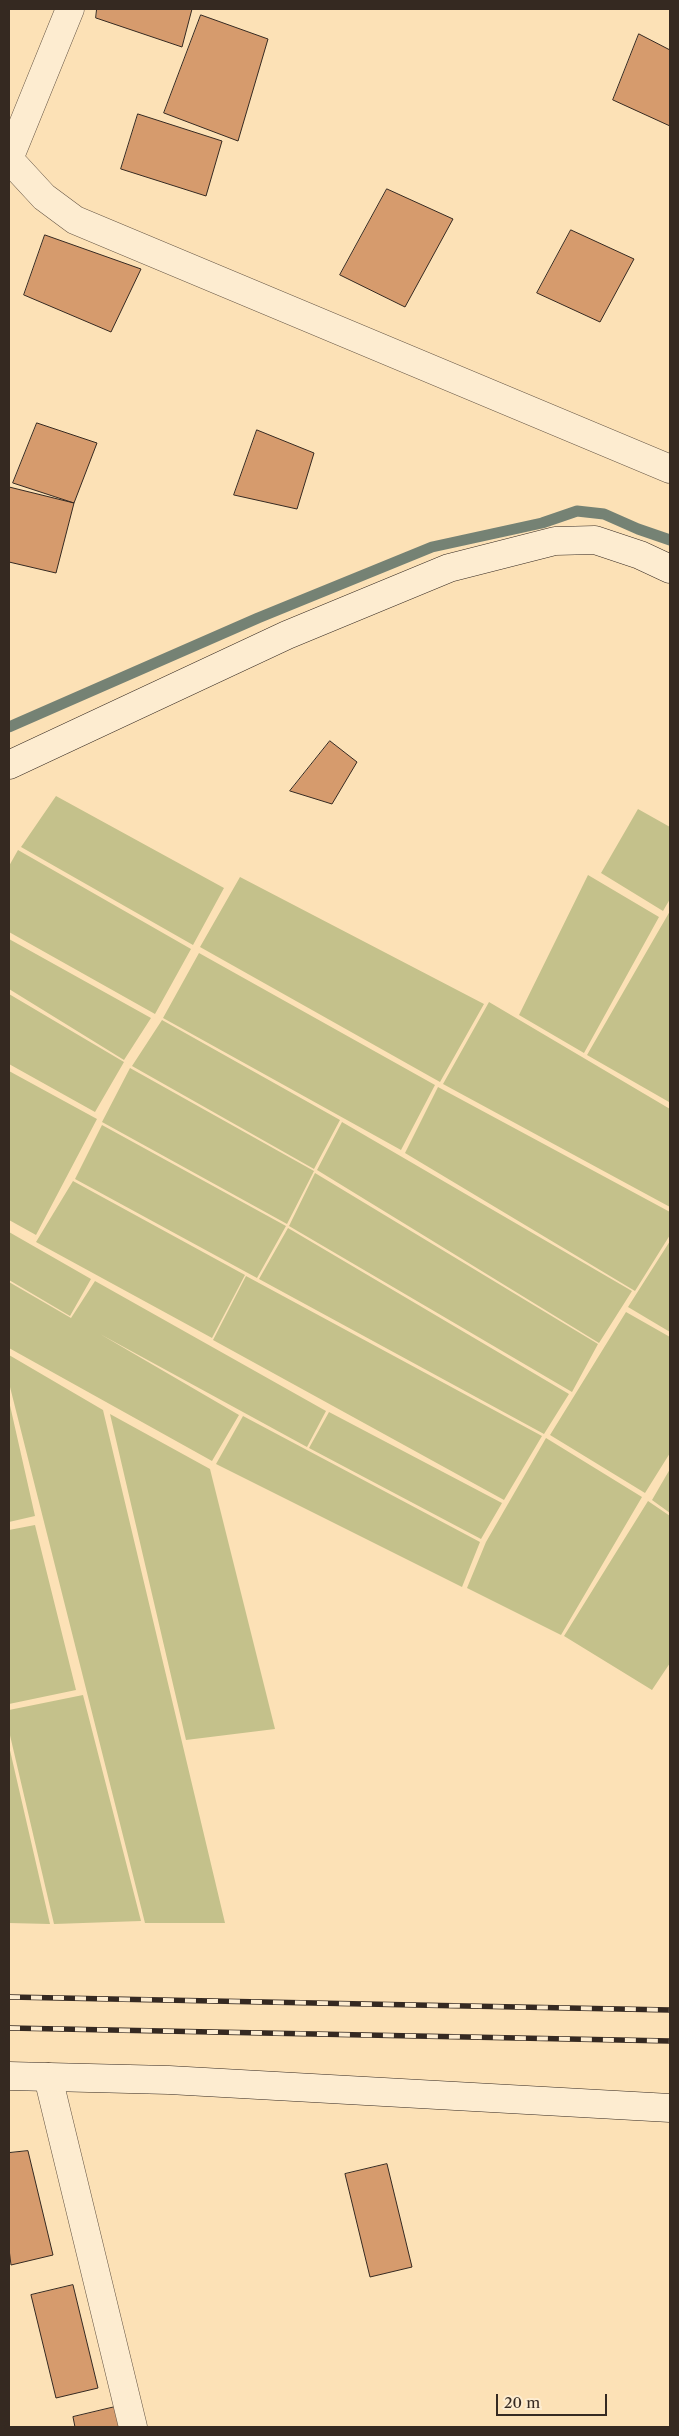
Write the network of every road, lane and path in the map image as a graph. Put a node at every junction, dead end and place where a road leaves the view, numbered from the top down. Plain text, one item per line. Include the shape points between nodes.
1 (70, 9) edge
2 (9, 159) edge
3 (670, 469) edge
4 (670, 569) edge
5 (9, 765) edge
6 (9, 2076) edge
7 (48, 2077) junction
8 (670, 2108) edge
9 (133, 2427) edge

1 - 2 street
2 - 3 street via 44,197 75,220
4 - 5 street via 595,540 556,540 449,568 287,635
6 - 7 street
7 - 8 street via 169,2080
7 - 9 street

